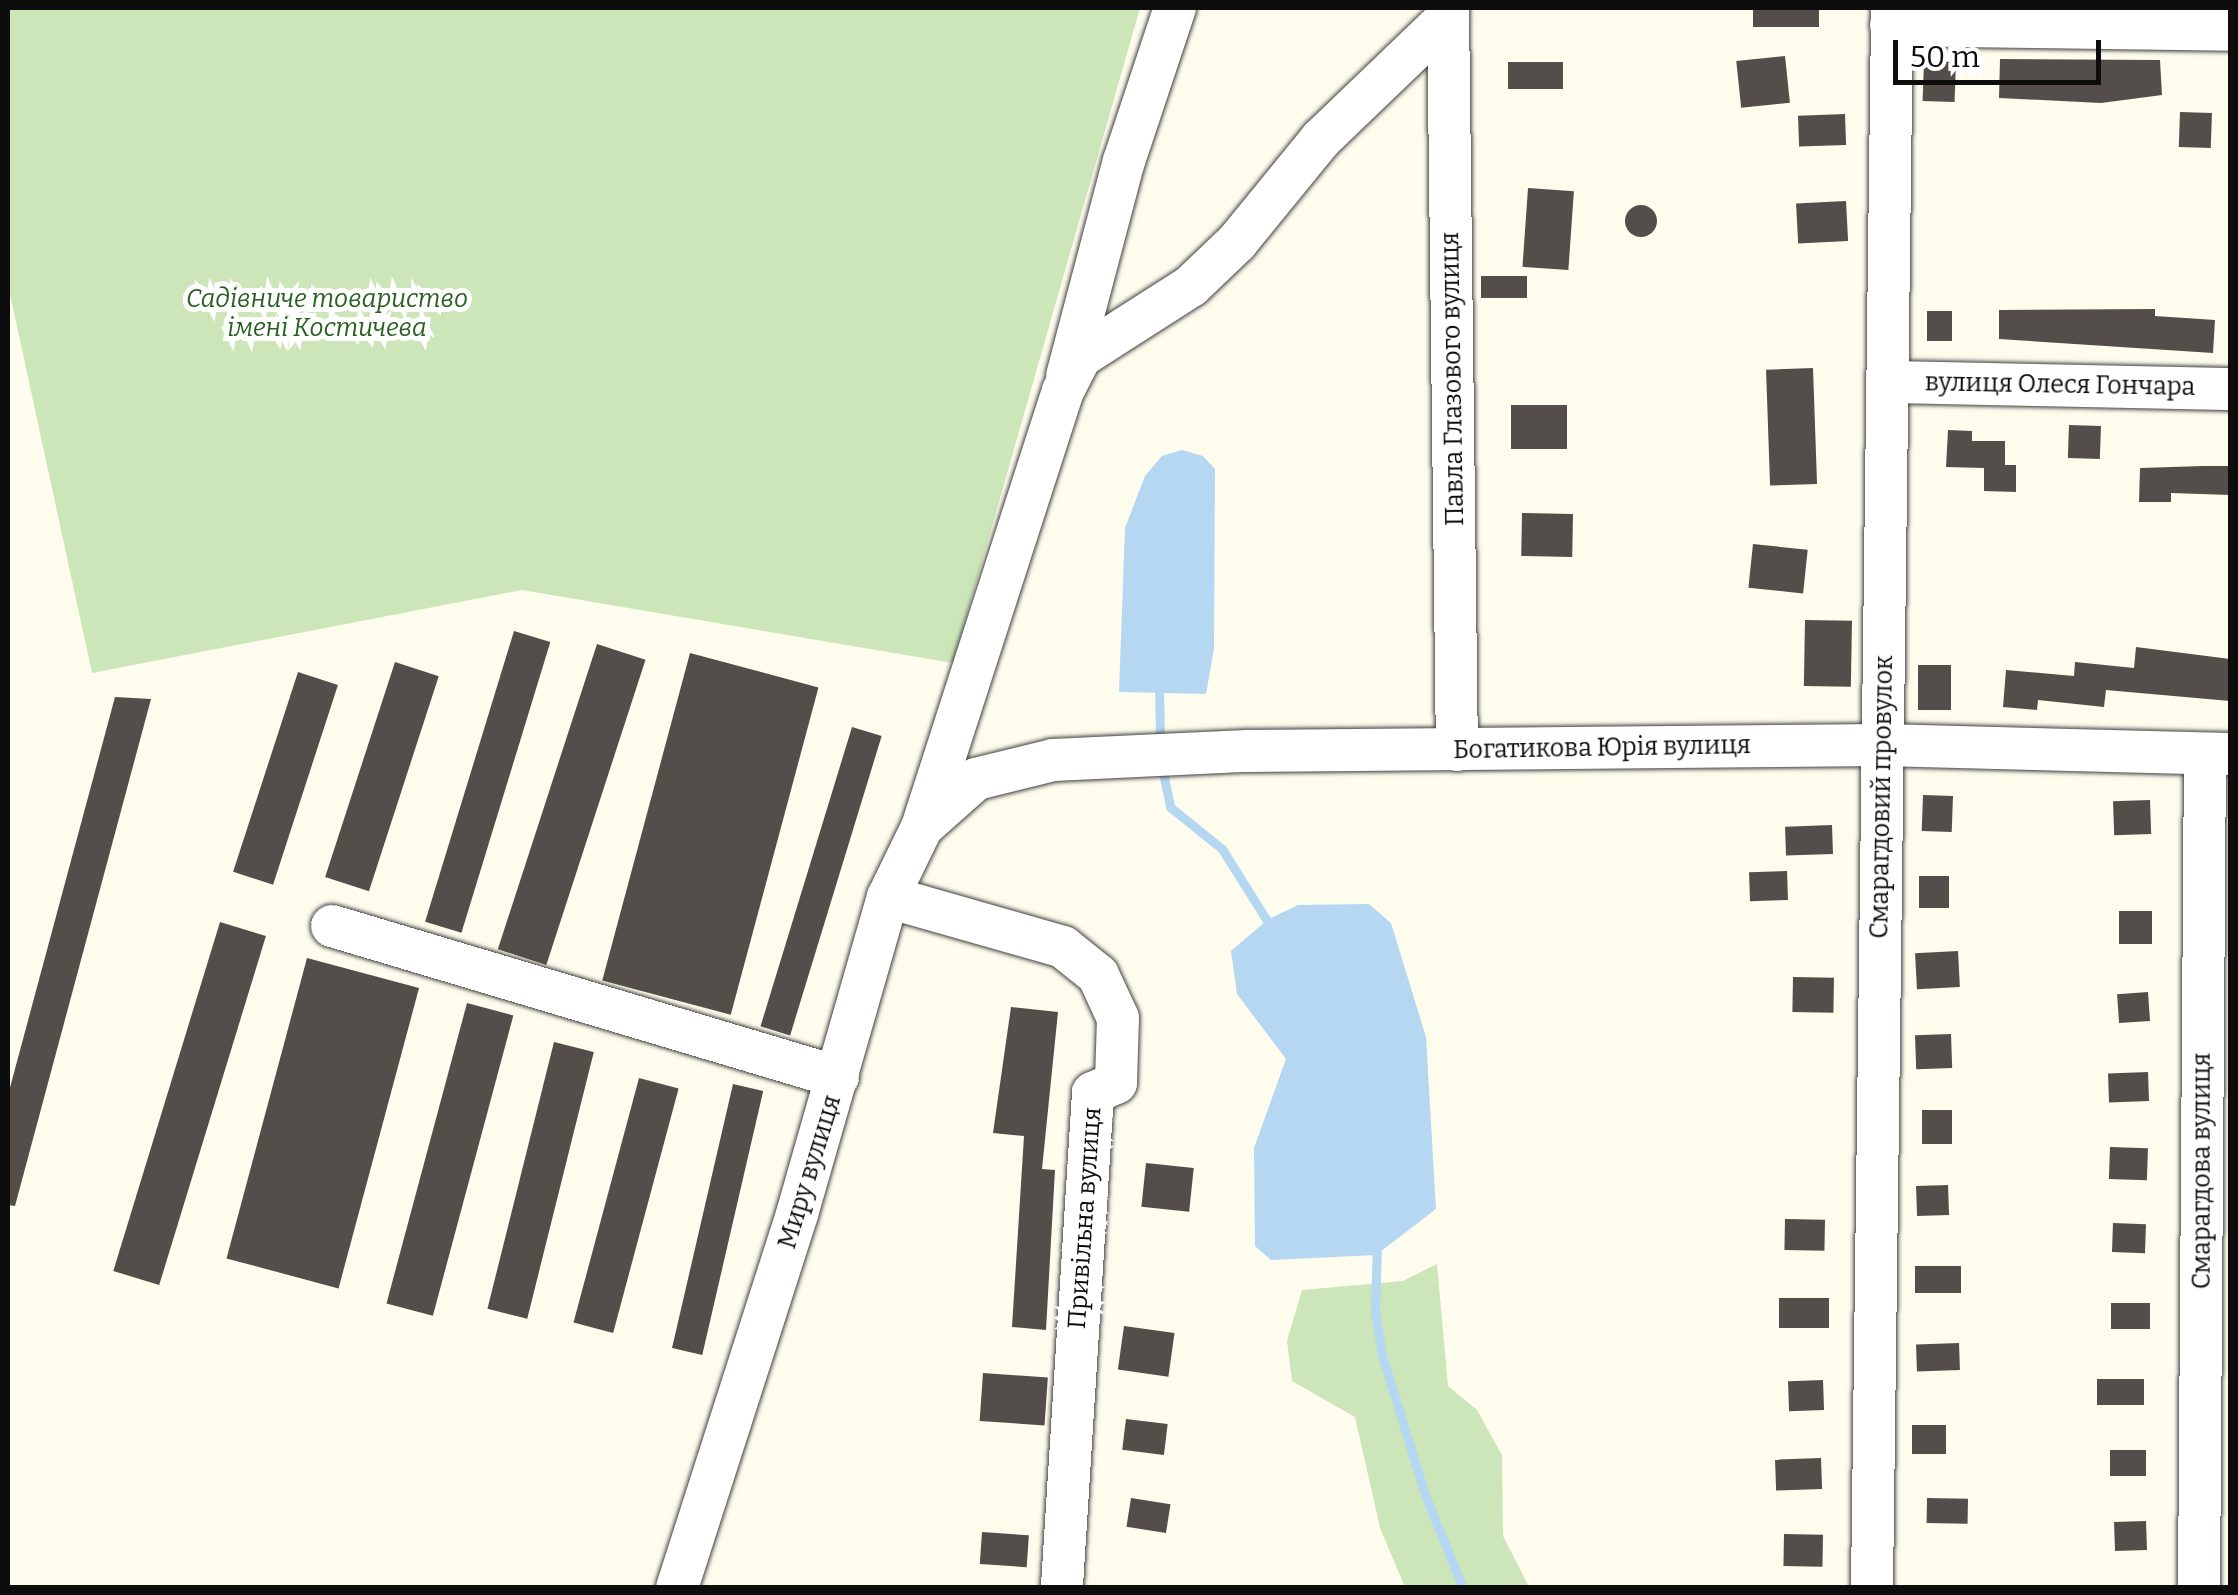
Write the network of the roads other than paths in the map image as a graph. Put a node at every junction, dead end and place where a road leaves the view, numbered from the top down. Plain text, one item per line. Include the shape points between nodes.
1 (1176, 8) edge
2 (1448, 12) edge
3 (1892, 16) edge
4 (2230, 30) edge
5 (1890, 382) junction
6 (2230, 389) edge
7 (1063, 391) junction
8 (1882, 745) junction
9 (1457, 750) junction
10 (2218, 754) edge
11 (976, 780) joint
12 (922, 826) junction
13 (888, 897) junction
14 (332, 926) dead end
15 (838, 1076) junction
16 (677, 1588) edge
17 (1062, 1588) edge
18 (1872, 1588) edge
19 (2199, 1588) edge

1 - 7 street via 1124,161
2 - 7 street via 1290,172 1237,242 1191,286 1080,357
2 - 9 street, Павла Глазового вулиця
3 - 4 street
3 - 5 street, Смарагдовий провулок
5 - 6 street, вулиця Олеся Гончара
5 - 8 street, Смарагдовий провулок
7 - 12 street
8 - 9 street, Богатикова Юрія вулиця
8 - 10 street, Богатикова Юрія вулиця
8 - 18 street, Смарагдовий провулок
9 - 11 street, Богатикова Юрія вулиця via 1053,760
10 - 19 street, Смарагдова вулиця
11 - 12 street, Миру вулиця via 948,797
12 - 13 street, Миру вулиця
13 - 15 street, Миру вулиця
13 - 17 street, Привільна вулиця via 1063,947 1098,975 1118,1018 1116,1083 1093,1094
14 - 15 street
15 - 16 street, Миру вулиця

